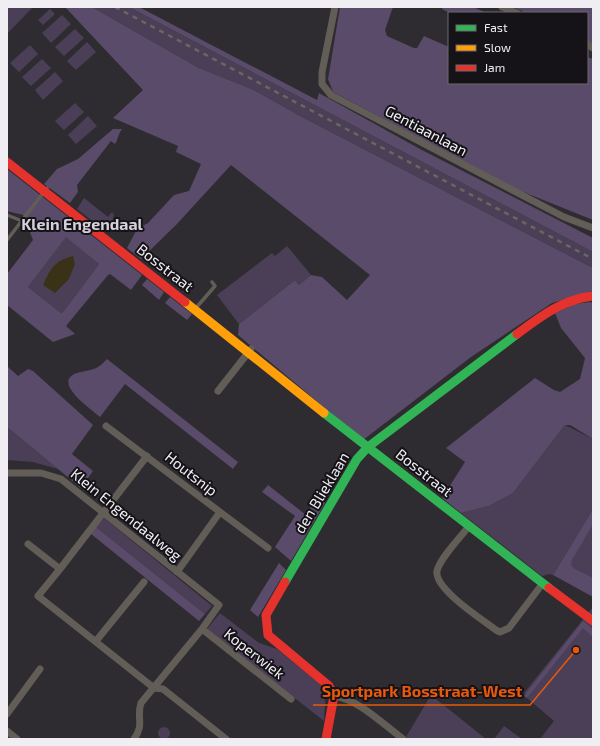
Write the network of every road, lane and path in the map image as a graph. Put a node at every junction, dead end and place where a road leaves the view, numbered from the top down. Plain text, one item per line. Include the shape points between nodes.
1 (335, 7) edge
2 (502, 7) edge
3 (514, 12) edge
4 (7, 162) edge
5 (45, 190) junction
6 (7, 215) edge
7 (22, 221) junction
8 (593, 228) edge
9 (7, 240) edge
10 (212, 282) dead end
11 (593, 296) edge
12 (193, 311) junction
13 (250, 350) junction
14 (218, 391) dead end
15 (106, 426) dead end
16 (368, 447) junction
17 (147, 456) junction
18 (7, 473) edge
19 (103, 512) junction
20 (220, 512) junction
21 (469, 526) junction
22 (28, 544) dead end
23 (268, 548) dead end
24 (60, 569) junction
25 (177, 572) junction
26 (144, 582) dead end
27 (543, 583) junction
28 (219, 605) joint
29 (593, 621) edge
30 (202, 629) junction
31 (96, 641) junction
32 (40, 669) dead end
33 (154, 688) junction
34 (334, 696) junction
35 (291, 699) dead end
36 (7, 714) edge
37 (7, 731) edge
38 (17, 739) edge
39 (134, 739) edge
40 (226, 739) edge
41 (326, 739) edge
42 (403, 739) edge

1 - 8 street, Gentiaanlaan via 322,72 322,84 332,95 558,214
2 - 3 street
4 - 5 street, Bosstraat
5 - 7 lane
5 - 12 street, Bosstraat
6 - 7 lane
7 - 9 lane
10 - 12 lane via 215,286
11 - 16 street, den Blieklaan via 566,302 544,314
12 - 13 street, Bosstraat
13 - 14 street
13 - 16 street, Bosstraat
15 - 17 street, Houtsnip
16 - 21 street, Bosstraat
16 - 34 street, den Blieklaan via 357,459 266,615 268,634 328,686
17 - 19 street, Houtsnip
17 - 20 street, Houtsnip
18 - 19 street, Klein Engendaalweg via 41,473 61,479
19 - 24 street
19 - 25 street, Klein Engendaalweg
20 - 23 street, Houtsnip
20 - 25 street, Houtsnip
21 - 27 street, Bosstraat
21 - 27 street via 442,562 437,571 438,577 444,589 496,630 500,632 509,628
22 - 24 street
24 - 31 street via 38,596
25 - 28 street, Klein Engendaalweg
26 - 31 street
27 - 29 street, Bosstraat
28 - 30 street, Koperwiek
30 - 33 street, Koperwiek
30 - 35 street, Koperwiek
31 - 33 street
32 - 36 street
33 - 39 street, Koperwiek via 141,703 140,732
33 - 40 street via 163,689
34 - 41 street
34 - 42 street via 345,697 354,702
37 - 38 street

